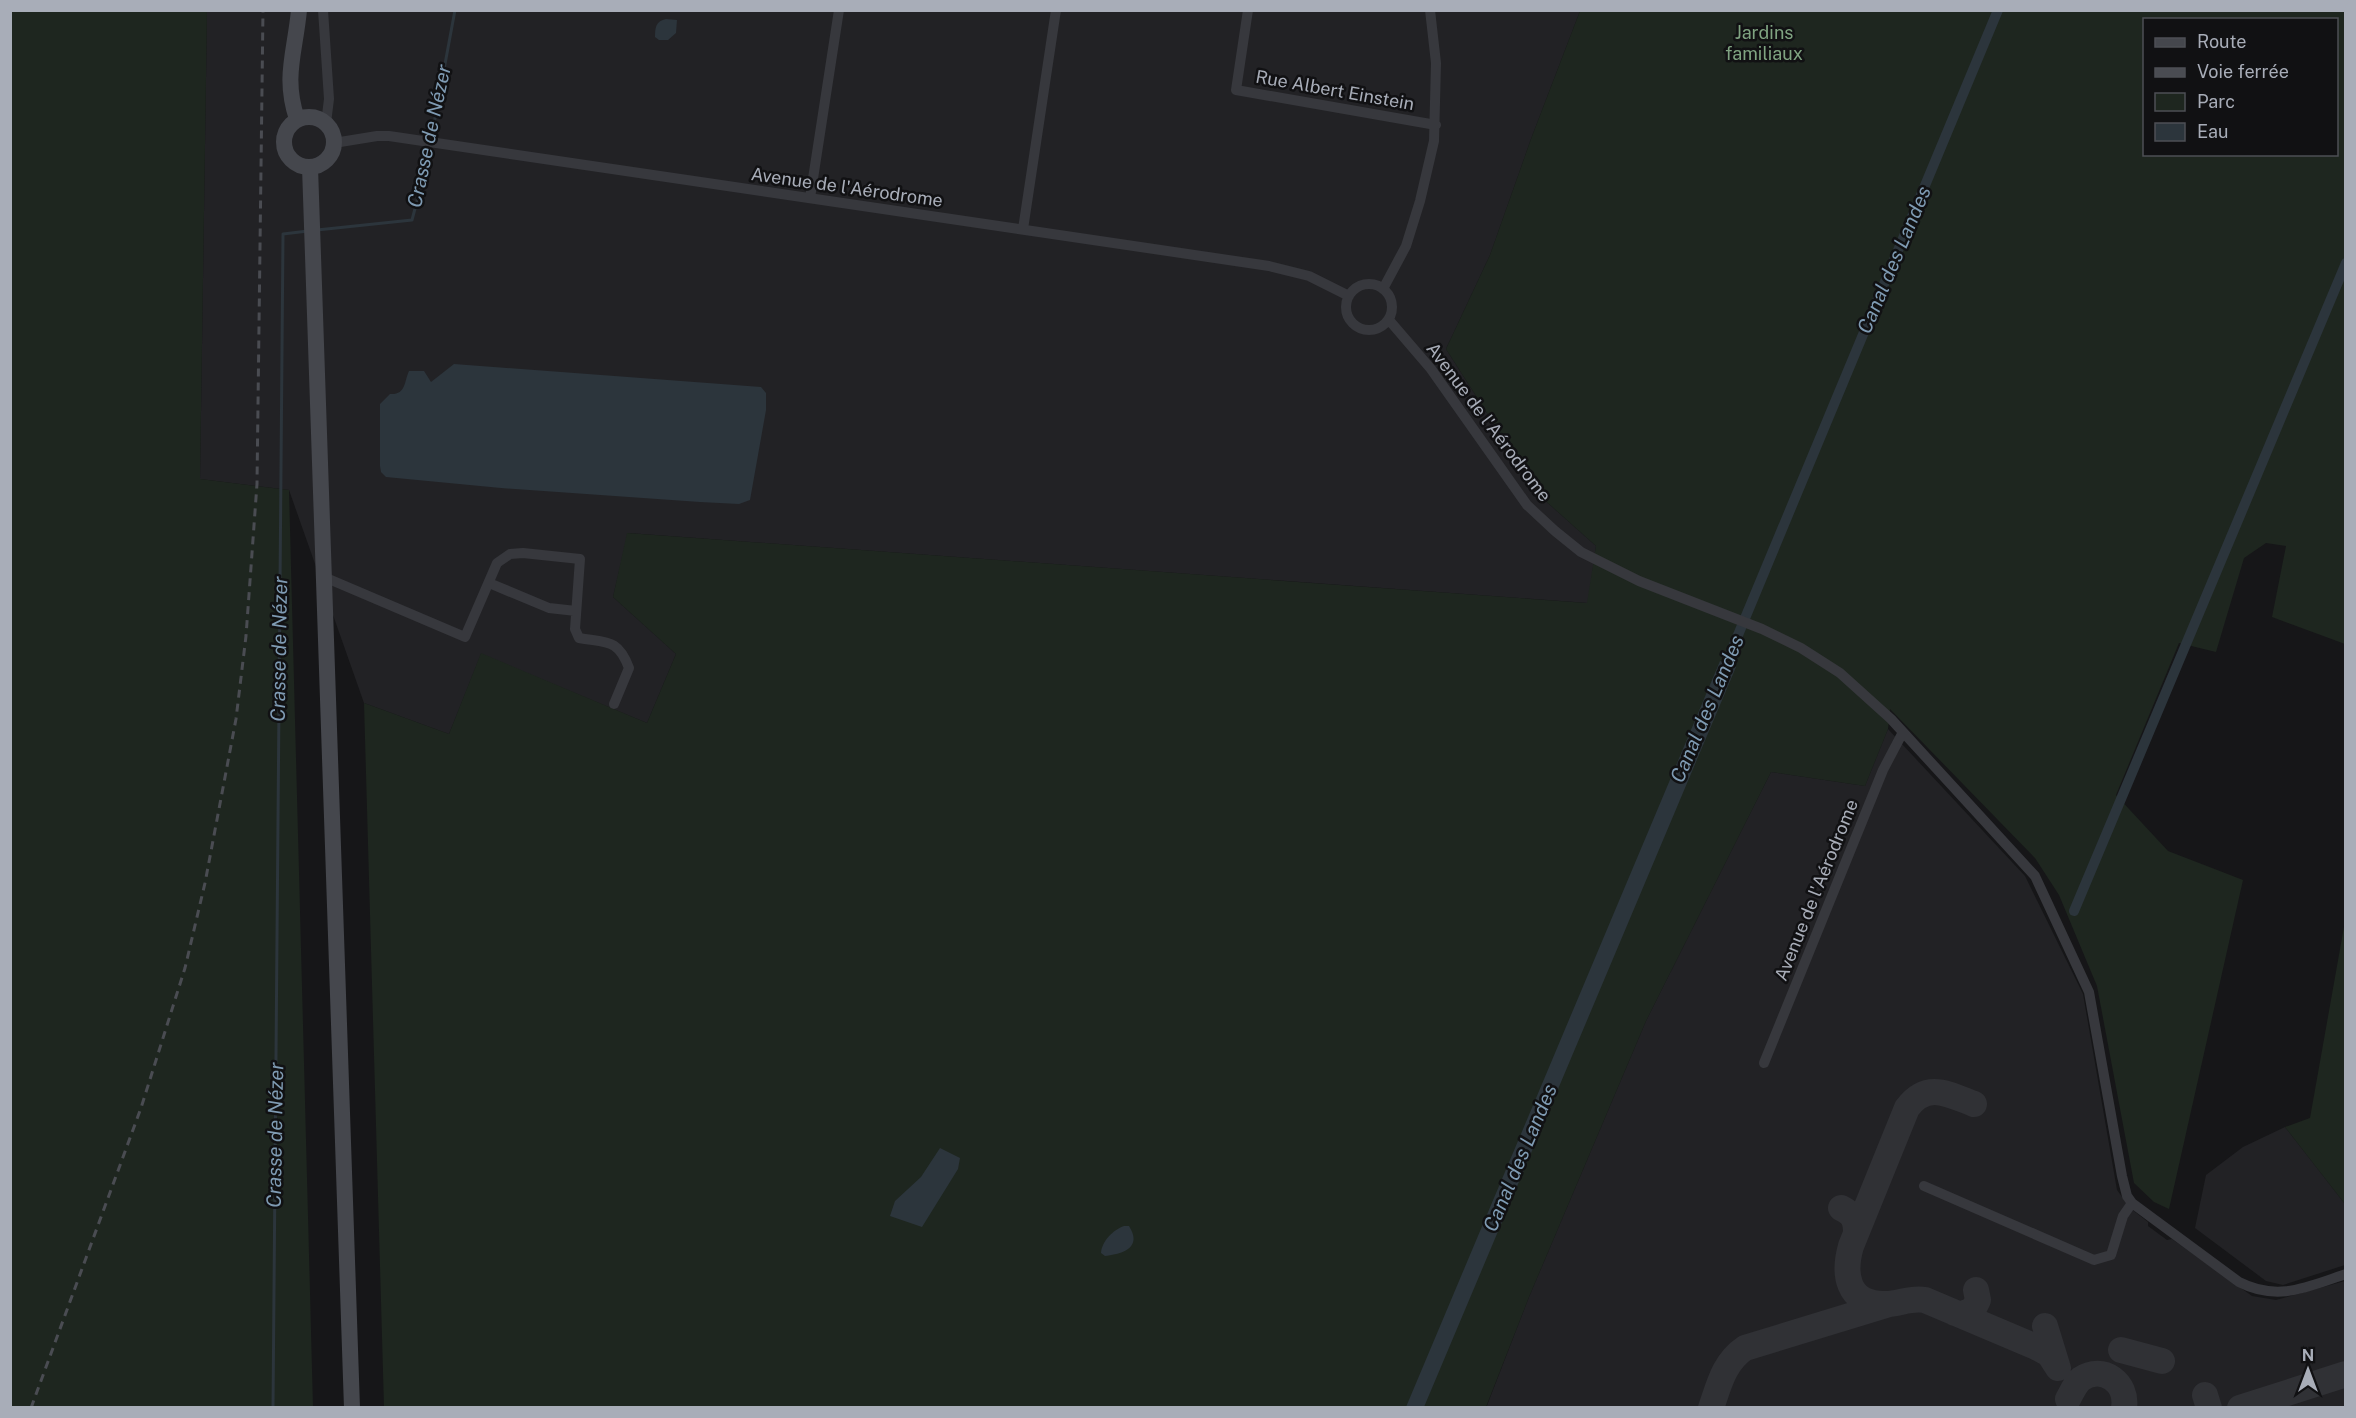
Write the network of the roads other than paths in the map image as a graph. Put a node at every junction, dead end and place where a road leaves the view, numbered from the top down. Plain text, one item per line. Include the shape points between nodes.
1 (299, 10) edge
2 (323, 10) edge
3 (839, 10) edge
4 (1056, 10) edge
5 (1248, 10) edge
6 (1430, 10) edge
7 (297, 119) junction
8 (326, 123) junction
9 (1436, 125) junction
10 (334, 143) junction
11 (310, 167) junction
12 (810, 198) junction
13 (1023, 229) junction
14 (1383, 289) junction
15 (1349, 296) junction
16 (1389, 320) junction
17 (324, 577) junction
18 (489, 583) junction
19 (576, 611) junction
20 (614, 704) dead end
21 (1903, 732) junction
22 (1764, 1063) dead end
23 (1924, 1186) dead end
24 (2132, 1203) junction
25 (2346, 1274) edge
26 (352, 1407) edge

1 - 7 main road via 290,74 290,98
2 - 8 street via 329,99
3 - 12 street
4 - 13 street
5 - 9 street, Rue Albert Einstein via 1236,90
6 - 9 street via 1436,63
7 - 8 main road via 312,117
7 - 11 main road via 286,131 284,148 294,162
8 - 10 main road
9 - 14 street via 1406,246
10 - 11 main road via 324,162
10 - 12 street, Avenue de l'Aérodrome via 377,135
11 - 17 main road
12 - 13 street, Avenue de l'Aérodrome
13 - 15 street, Avenue de l'Aérodrome via 1269,266 1309,276
14 - 15 street via 1368,284
14 - 16 street via 1393,306
15 - 16 street via 1346,310 1358,328 1372,330
16 - 21 street, Avenue de l'Aérodrome via 1431,369 1527,505 1554,531 1581,552 1639,581 1801,648 1840,673
17 - 18 street via 465,637
17 - 26 main road
18 - 19 street via 549,608
18 - 19 street via 497,564 510,554 580,559
19 - 20 street via 574,628 579,638 613,644 624,656 628,668
21 - 22 street, Avenue de l'Aérodrome via 1883,770
21 - 24 street, Avenue de l'Aérodrome via 2035,876 2089,992 2122,1176
23 - 24 street via 2094,1260 2111,1255 2122,1216
24 - 25 street via 2255,1290 2277,1293 2300,1289

